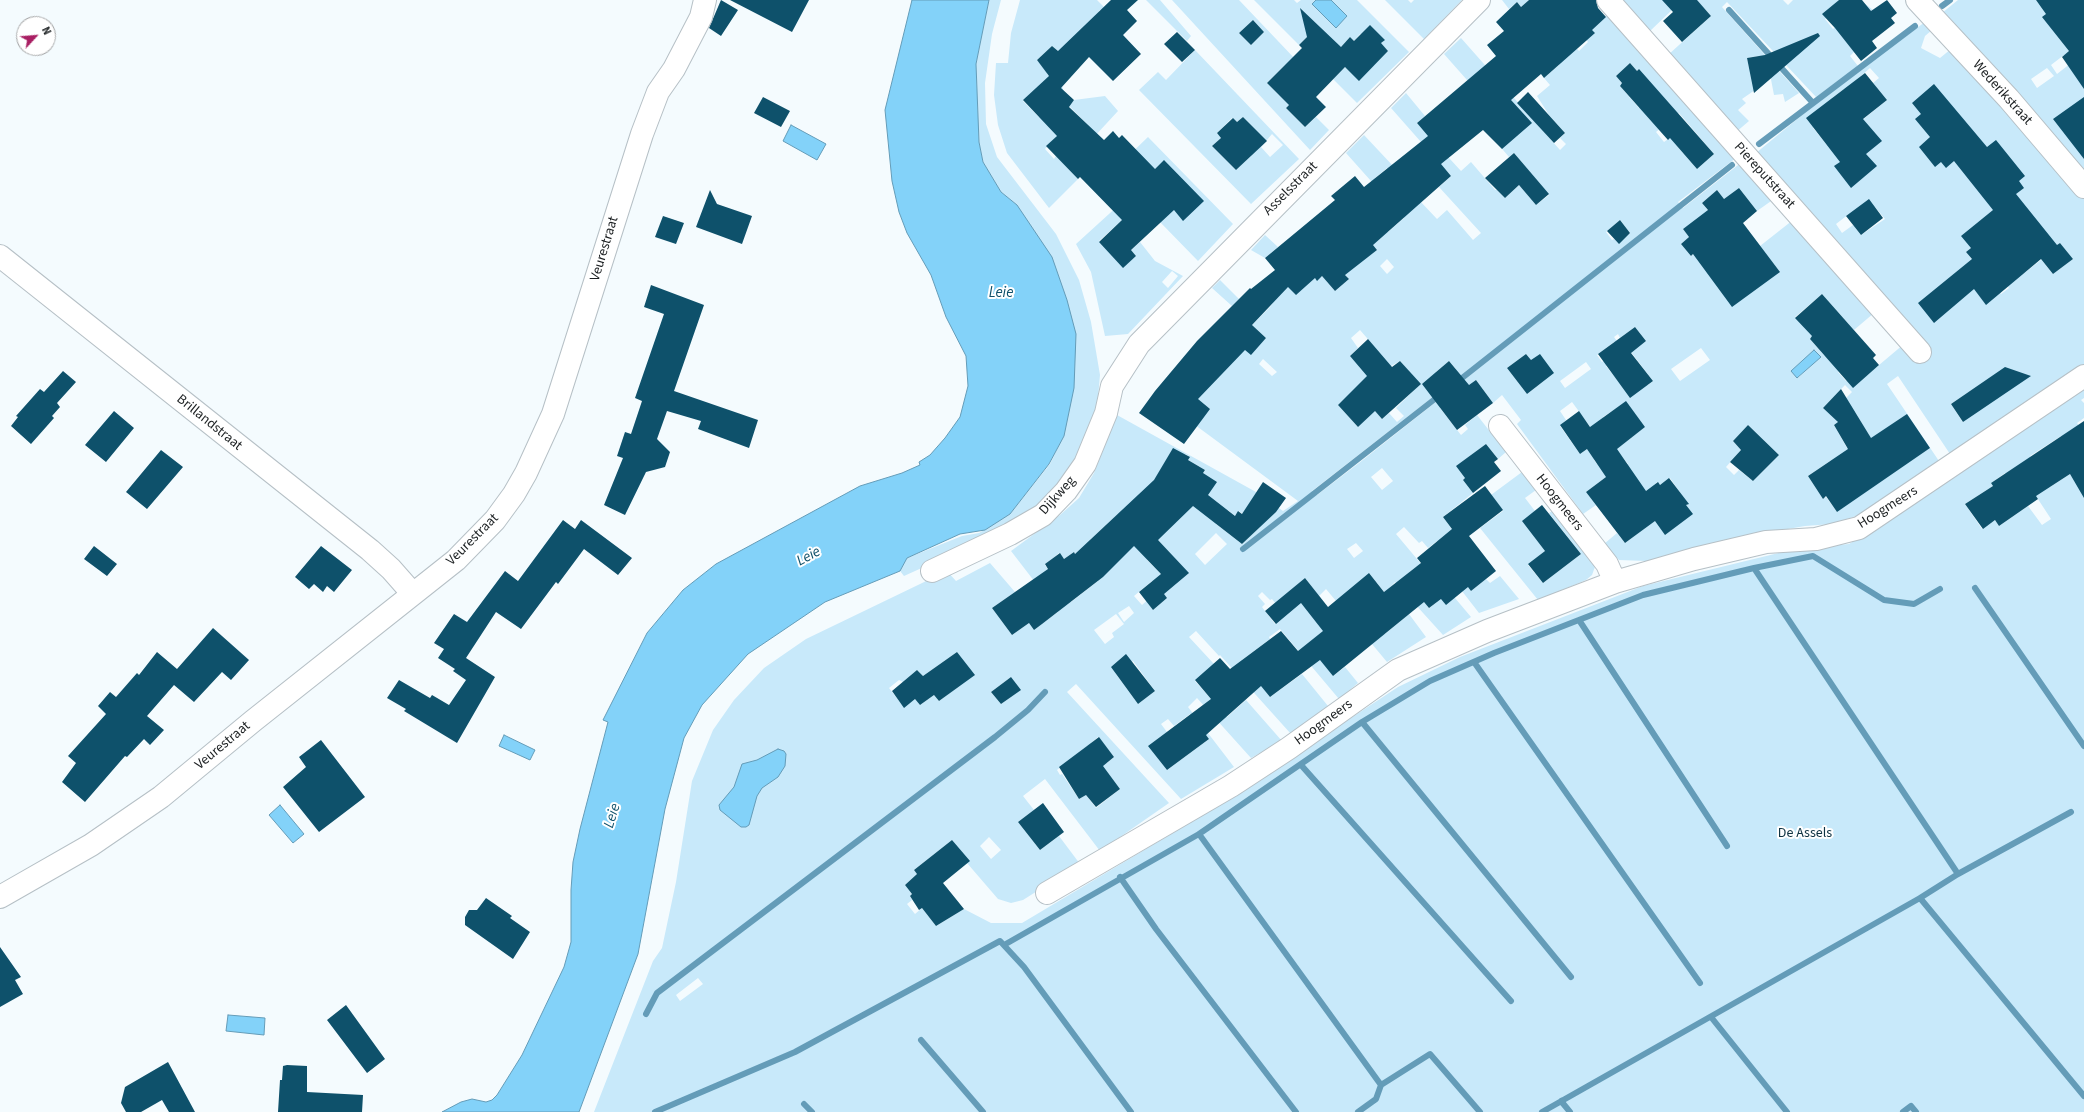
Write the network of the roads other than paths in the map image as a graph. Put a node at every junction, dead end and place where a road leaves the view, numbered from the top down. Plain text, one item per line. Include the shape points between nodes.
1 (706, 0) edge
2 (1480, 0) edge
3 (1608, 0) edge
4 (1917, 0) edge
5 (2084, 187) edge
6 (0, 256) edge
7 (1920, 352) dead end
8 (2084, 376) edge
9 (1112, 386) joint
10 (1500, 426) dead end
11 (932, 570) dead end
12 (1616, 582) junction
13 (413, 594) junction
14 (1047, 893) dead end
15 (0, 897) edge

1 - 13 street, Veurestraat via 681,56 658,92 642,134 553,414 536,454 514,494 495,520 456,560
2 - 9 street, Asselsstraat via 1139,344
3 - 7 street, Piereputstraat
4 - 5 street, Wederikstraat via 2009,99
6 - 13 street, Brillandstraat via 370,550
8 - 12 street, Hoogmeers via 1859,528 1816,539 1766,542 1694,559
9 - 11 street, Dijkweg via 1106,413 1085,464 1066,491 1043,515 1010,534
10 - 12 street, Hoogmeers via 1607,564
12 - 14 street, Hoogmeers via 1487,631 1398,670 1231,786
13 - 15 street, Veurestraat via 161,797 91,844

